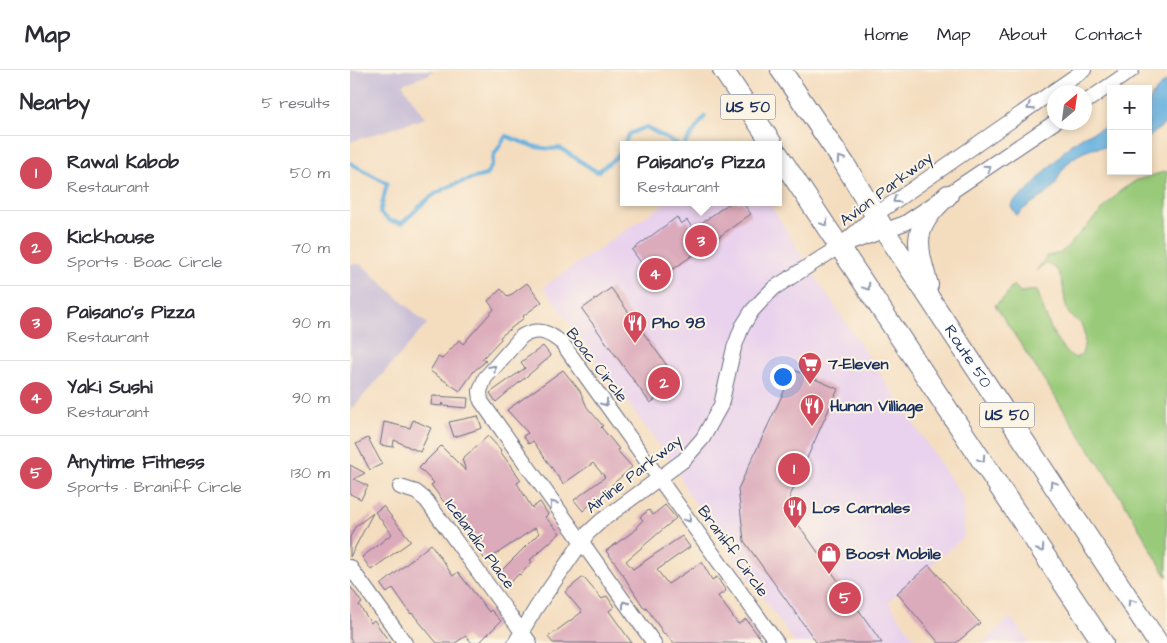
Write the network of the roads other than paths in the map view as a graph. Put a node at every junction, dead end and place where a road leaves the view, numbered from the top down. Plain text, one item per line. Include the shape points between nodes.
1 (723, 70) edge
2 (781, 70) edge
3 (1084, 70) edge
4 (1132, 70) edge
5 (1092, 98) edge
6 (1047, 127) edge
7 (770, 141) edge
8 (782, 160) edge
9 (948, 195) junction
10 (880, 223) junction
11 (840, 246) junction
12 (934, 306) junction
13 (660, 479) junction
14 (400, 487) dead end
15 (581, 543) junction
16 (350, 567) edge
17 (522, 639) edge
18 (405, 643) edge
19 (654, 643) edge
20 (777, 643) edge
21 (1103, 643) edge
22 (1158, 643) edge

1 - 7 highway, US 50
10 -> 2 highway, Route 50 / US 50
3 -> 10 street, Avion Parkway
4 - 5 street
9 -> 6 street, Avion Parkway
8 -> 11 highway, US 50
9 - 10 street, Avion Parkway via 905,223
9 - 12 highway via 930,211 922,224 918,246
10 - 11 street, Avion Parkway
10 - 12 highway, Route 50 / US 50
11 - 13 street, Airline Parkway via 774,288 752,311 734,348 721,406 712,424 691,453
11 -> 21 highway, US 50
22 -> 12 highway, Route 50 / US 50
13 - 15 street, Airline Parkway via 601,521
15 -> 13 street, Boac Circle via 481,401 480,391 485,378 522,336 536,330 543,331 562,343
13 -> 20 street, Braniff Circle
14 - 17 street, Icelandic Place via 416,492 426,500
15 - 17 street, Airline Parkway via 536,608
19 -> 15 street
16 - 18 street

